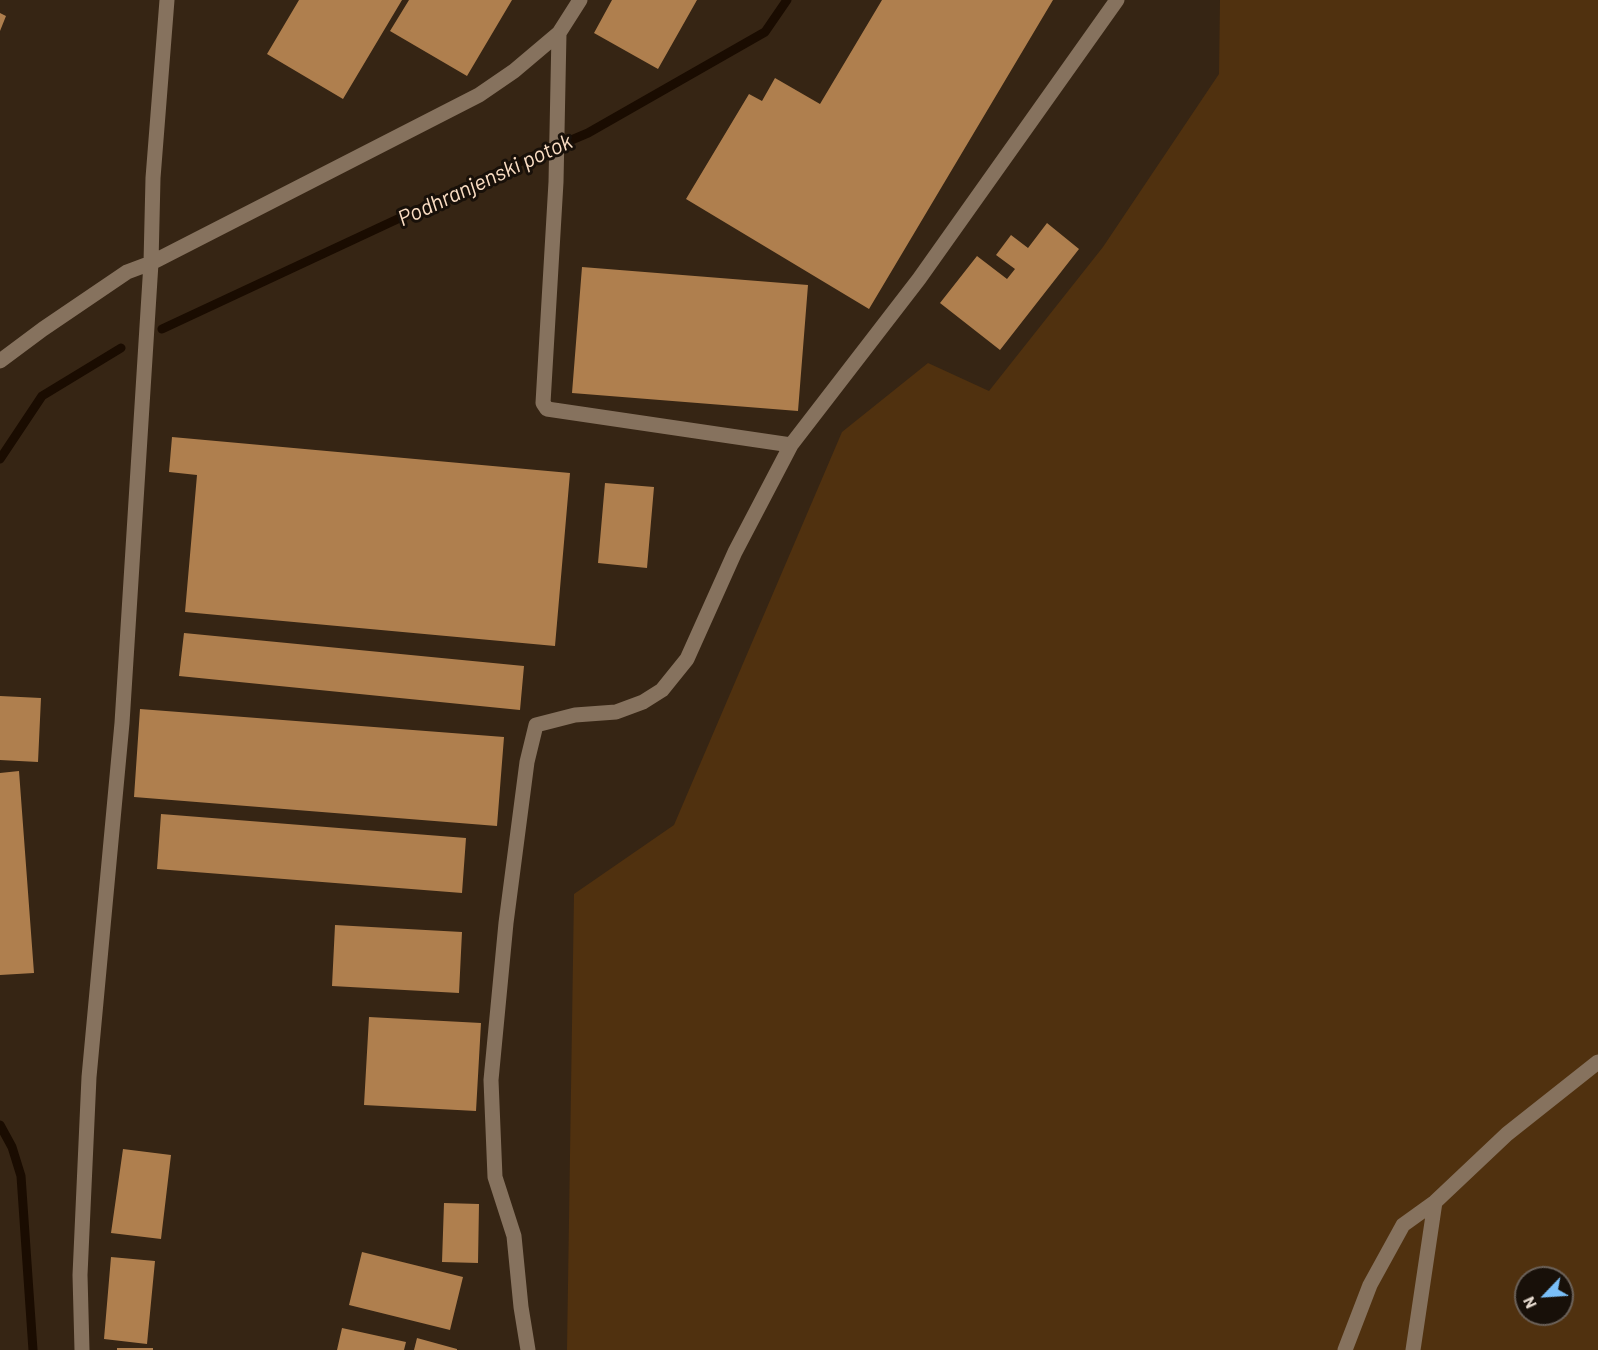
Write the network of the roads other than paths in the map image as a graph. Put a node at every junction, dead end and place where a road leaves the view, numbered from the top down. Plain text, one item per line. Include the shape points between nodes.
1 (167, 0) edge
2 (580, 0) edge
3 (1117, 0) edge
4 (559, 33) junction
5 (151, 263) junction
6 (0, 361) edge
7 (791, 445) junction
8 (1598, 1062) edge
9 (1435, 1202) junction
10 (82, 1350) edge
11 (528, 1350) edge
12 (1345, 1350) edge
13 (1413, 1350) edge

1 - 5 street via 153,178
2 - 4 street
3 - 7 street via 919,279
4 - 5 street via 479,95
4 - 7 street via 556,182 543,403 547,410
5 - 6 street via 127,273
5 - 10 street via 122,723 89,1077 80,1275
7 - 11 street via 735,552 687,659 662,690 616,712 574,715 536,725 527,762 506,923 491,1080 495,1178 514,1236
8 - 9 street via 1507,1134
9 - 12 street via 1403,1225 1370,1285
9 - 13 street

